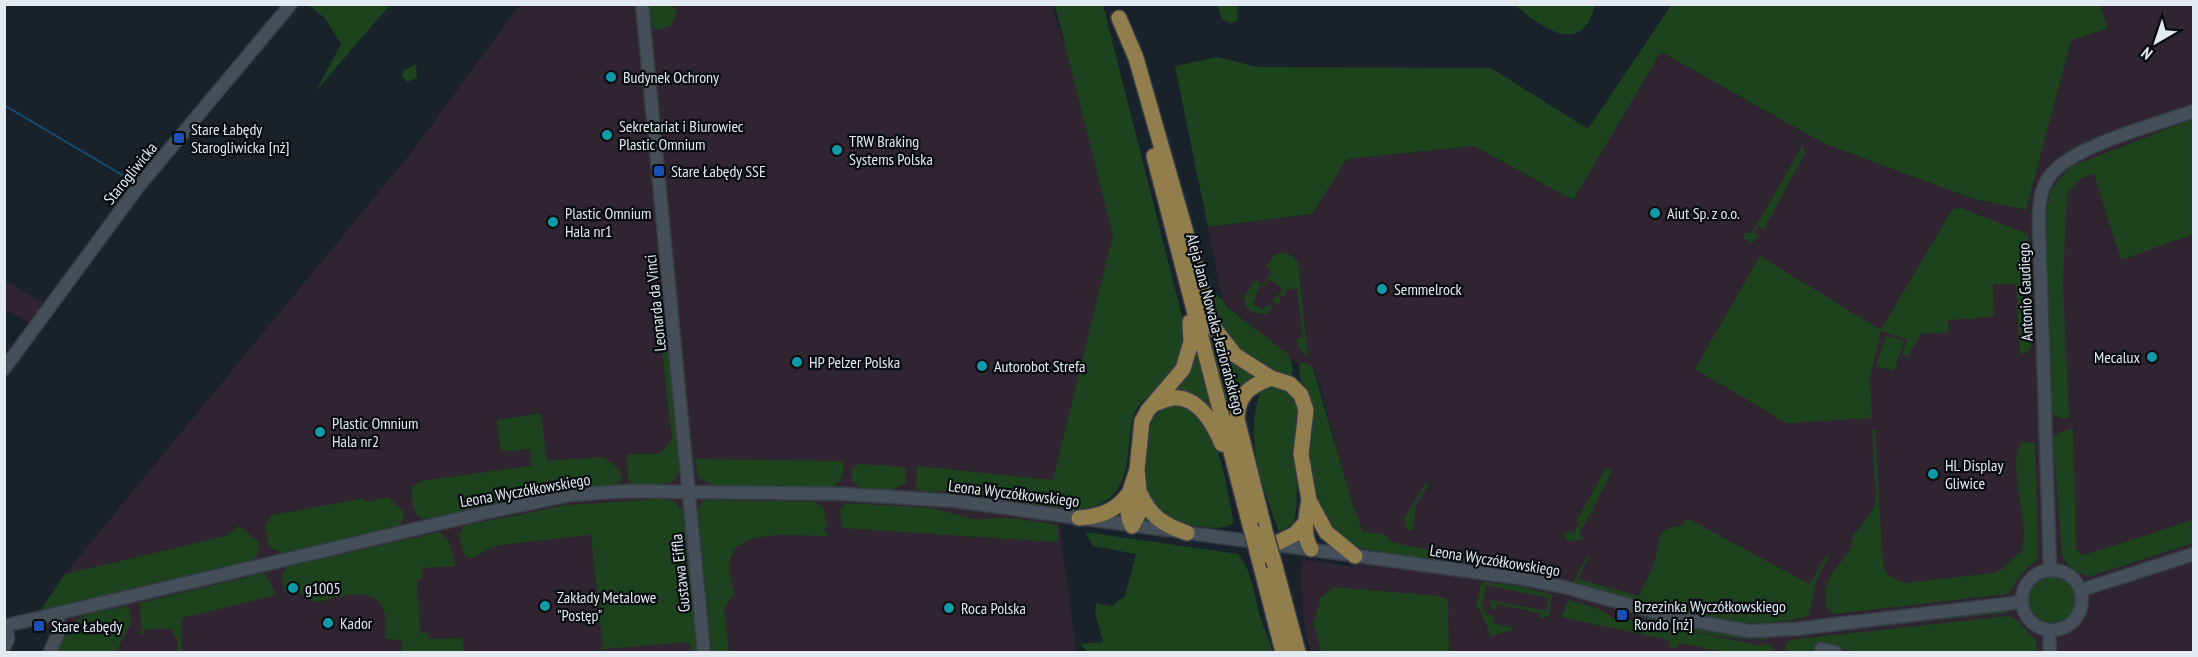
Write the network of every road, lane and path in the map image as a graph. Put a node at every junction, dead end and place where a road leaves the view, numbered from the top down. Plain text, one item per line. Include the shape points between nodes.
1 (291, 4) edge
2 (642, 4) edge
3 (1117, 11) edge
4 (2193, 111) edge
5 (1186, 281) junction
6 (4, 369) edge
7 (1271, 378) junction
8 (1154, 404) junction
9 (1240, 486) junction
10 (691, 491) junction
11 (1135, 493) junction
12 (1079, 518) junction
13 (1312, 523) junction
14 (1132, 526) junction
15 (1187, 533) junction
16 (1273, 545) junction
17 (1311, 549) junction
18 (2193, 554) edge
19 (1355, 556) junction
20 (2050, 569) junction
21 (2081, 590) junction
22 (2022, 602) junction
23 (58, 613) junction
24 (5, 626) edge
25 (2049, 630) junction
26 (4, 647) edge
27 (1821, 650) dead end
28 (50, 652) edge
29 (704, 652) edge
30 (1283, 652) edge
31 (1298, 652) edge
32 (1835, 652) edge
33 (2050, 652) edge

1 - 6 street, Starogliwicka via 138,187
2 - 10 street, Leonarda da Vinci
3 - 5 main road, Aleja Jana Nowaka-Jeziorańskiego
3 - 7 main road via 1136,58 1213,327 1235,355
4 - 20 street, Antonio Gaudiego via 2071,157 2053,171 2043,187 2039,218
5 - 8 main road via 1189,355 1175,381
5 - 9 main road, Aleja Jana Nowaka-Jeziorańskiego
7 - 13 main road via 1290,384 1304,404 1301,449
7 - 31 main road, bridge via 1246,390 1237,419
8 - 9 main road via 1173,398 1199,408 1220,437
8 - 11 main road via 1142,421
9 - 30 main road, Aleja Jana Nowaka-Jeziorańskiego, bridge
10 - 12 street, Leona Wyczółkowskiego via 892,496
10 - 23 street, Leona Wyczółkowskiego via 570,495
10 - 29 street, Gustawa Eiffla
11 - 12 main road via 1107,513
11 - 14 main road via 1141,509
11 - 15 main road via 1158,520
12 - 14 street, Leona Wyczółkowskiego
13 - 16 main road
13 - 17 main road via 1307,542
13 - 19 main road
14 - 15 street, Leona Wyczółkowskiego
15 - 16 street, Leona Wyczółkowskiego
16 - 17 street, Leona Wyczółkowskiego
17 - 19 street, Leona Wyczółkowskiego
18 - 21 street
19 - 22 street, Leona Wyczółkowskiego via 1548,583 1676,618 1750,631
20 - 21 street via 2071,576
20 - 22 street via 2030,578
21 - 25 street via 2081,607 2074,619
22 - 25 street via 2028,619
23 - 24 street, Leona Wyczółkowskiego
23 - 28 street via 59,631
24 - 26 street via 8,639
25 - 33 street
27 - 32 street

